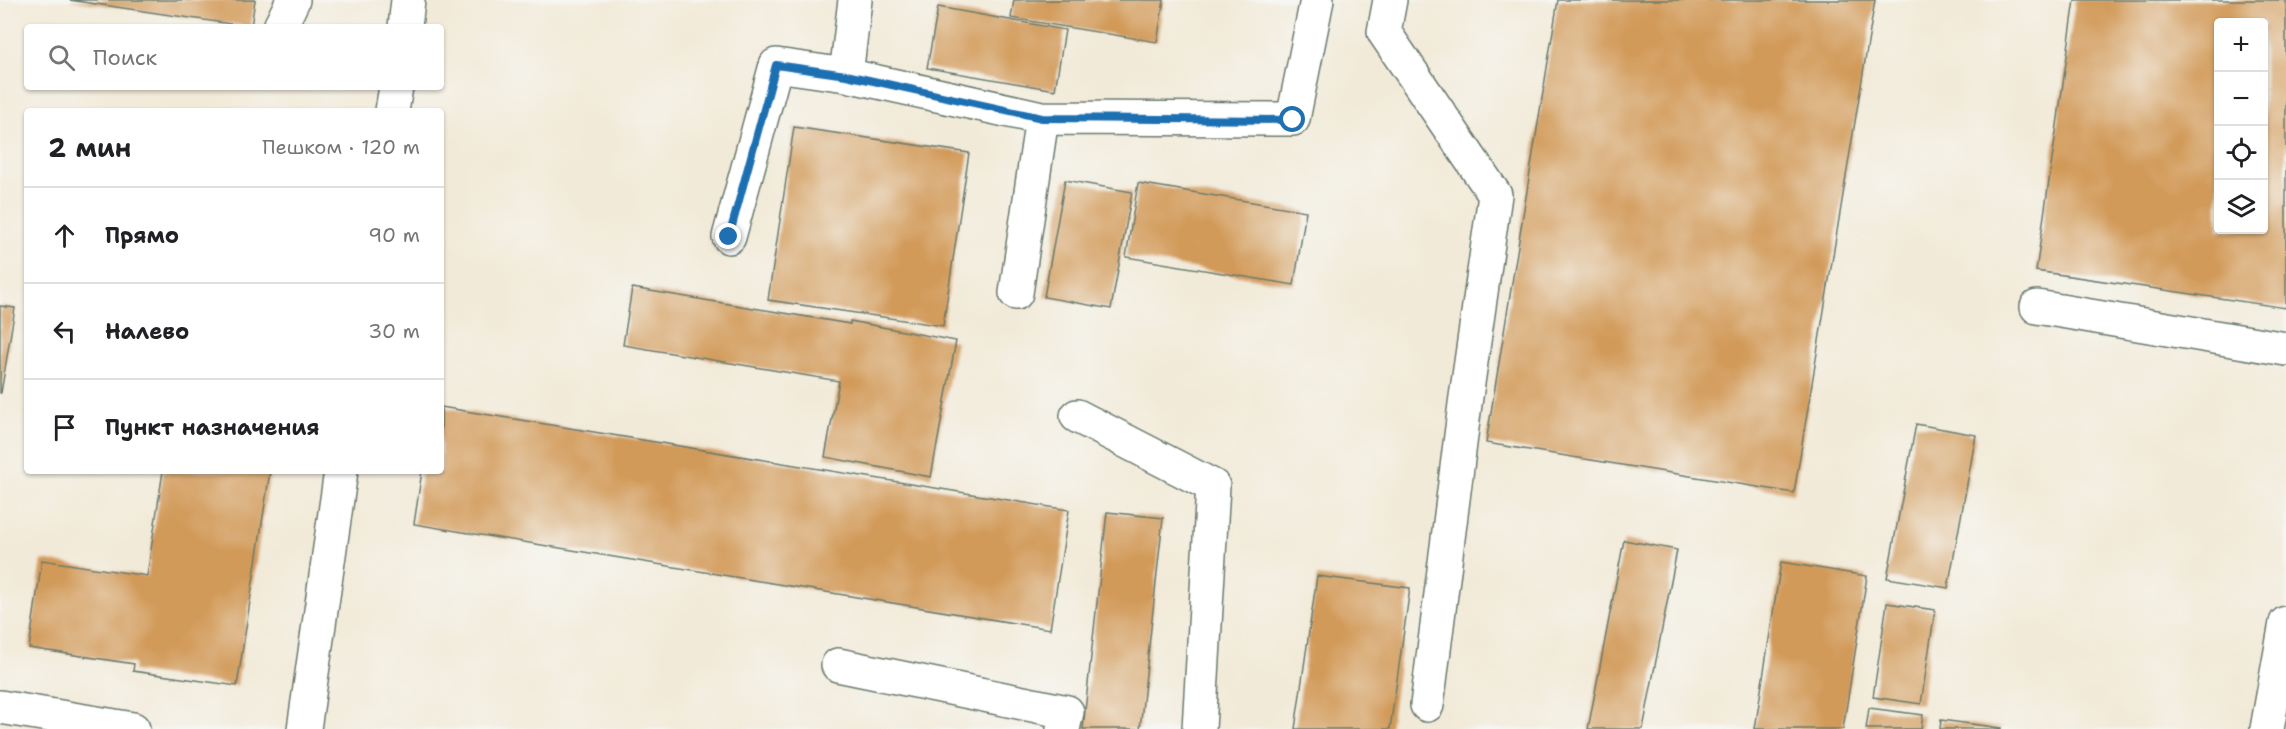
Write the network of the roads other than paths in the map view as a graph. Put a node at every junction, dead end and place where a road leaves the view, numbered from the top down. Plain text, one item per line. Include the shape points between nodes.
1 (293, 0) edge
2 (408, 0) edge
3 (855, 0) edge
4 (1317, 0) edge
5 (1390, 0) edge
6 (281, 24) edge
7 (405, 24) edge
8 (846, 75) junction
9 (396, 90) edge
10 (393, 108) edge
11 (1042, 118) junction
12 (729, 237) dead end
13 (1016, 293) dead end
14 (2037, 307) dead end
15 (2286, 350) edge
16 (1077, 416) dead end
17 (341, 474) edge
18 (2286, 623) edge
19 (838, 665) dead end
20 (1427, 705) dead end
21 (0, 707) edge
22 (133, 729) edge
23 (304, 729) edge
24 (1063, 729) edge
25 (1199, 729) edge
26 (2267, 729) edge

1 - 6 street
2 - 7 street
3 - 8 street
4 - 11 street via 1293,120
5 - 20 street via 1384,32 1495,195
8 - 11 street
8 - 12 street via 776,65
9 - 10 street
11 - 13 street
14 - 15 street
16 - 25 street via 1213,486
17 - 23 street
18 - 26 street
19 - 24 street via 1067,712
21 - 22 street

